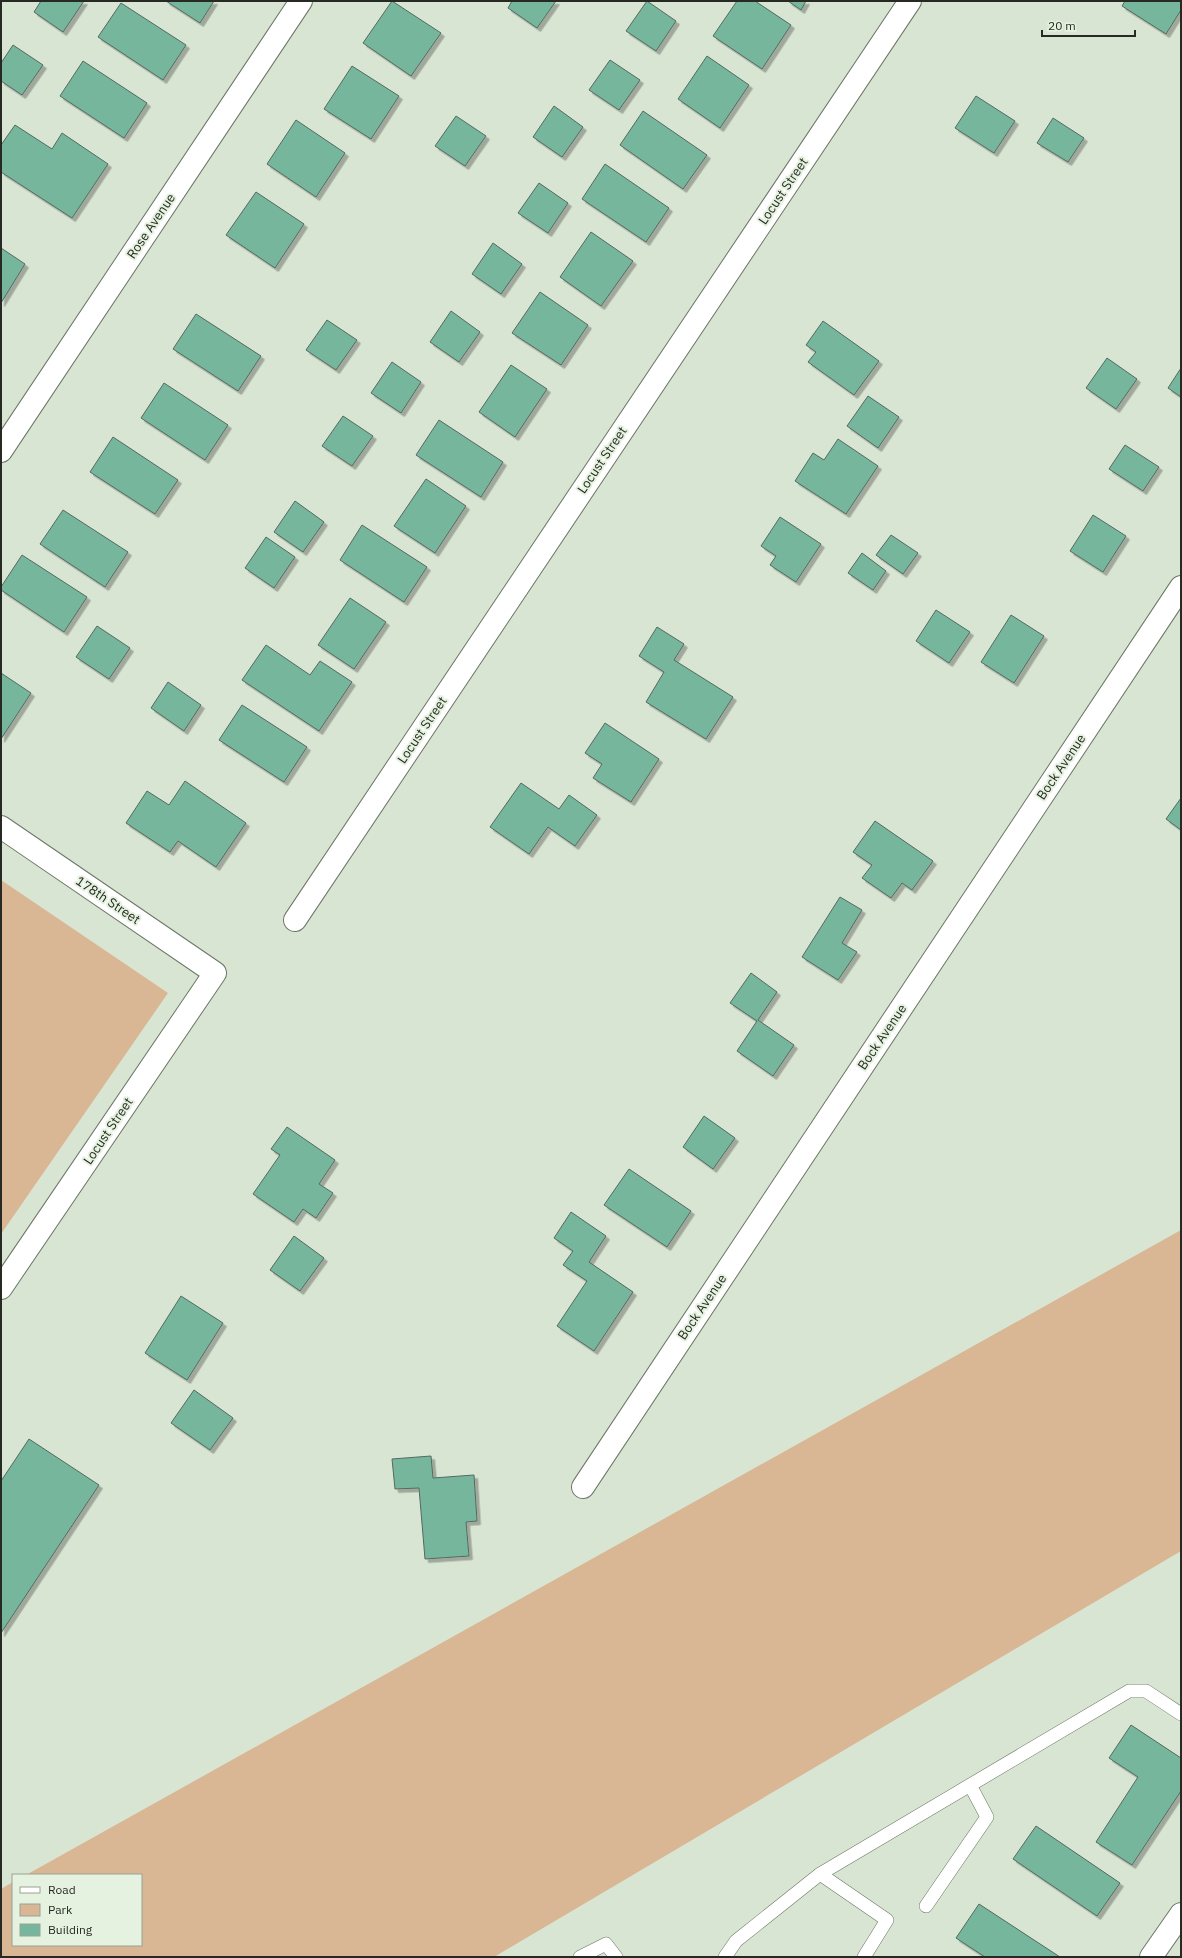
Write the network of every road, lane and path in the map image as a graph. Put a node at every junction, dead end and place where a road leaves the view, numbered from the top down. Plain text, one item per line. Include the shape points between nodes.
1 (301, 1) edge
2 (910, 1) edge
3 (1, 451) edge
4 (1181, 587) edge
5 (1, 826) edge
6 (295, 920) dead end
7 (214, 973) joint
8 (1, 1288) edge
9 (582, 1487) dead end
10 (1181, 1714) edge
11 (970, 1785) junction
12 (820, 1874) junction
13 (926, 1906) dead end
14 (1181, 1914) edge
15 (580, 1957) edge
16 (616, 1957) edge
17 (725, 1957) edge
18 (864, 1957) edge
19 (1151, 1957) edge

1 - 3 street, Rose Avenue
2 - 6 street, Locust Street
4 - 9 street, Bock Avenue
5 - 7 street, 178th Street
7 - 8 street, Locust Street
10 - 11 lane via 1146,1691 1129,1690
11 - 12 lane
11 - 13 lane via 987,1817
12 - 17 lane via 736,1941
12 - 18 lane via 887,1920
14 - 19 street
15 - 16 lane via 606,1944

